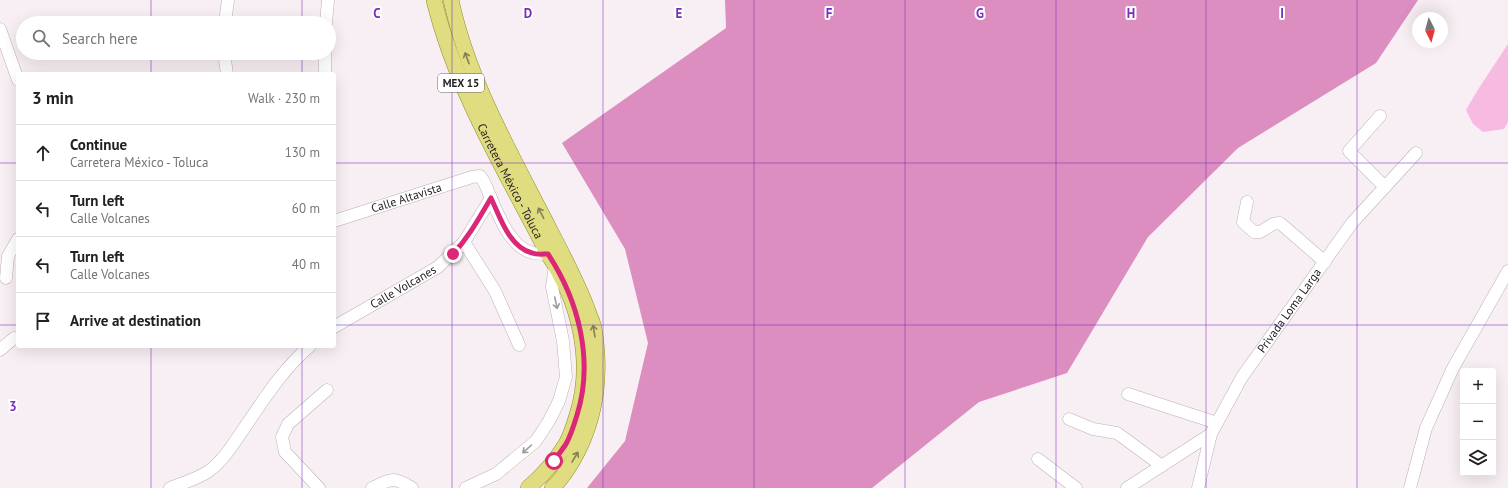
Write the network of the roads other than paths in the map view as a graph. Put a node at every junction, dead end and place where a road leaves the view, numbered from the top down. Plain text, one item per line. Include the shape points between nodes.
1 (228, 0) edge
2 (328, 0) edge
3 (434, 0) edge
4 (451, 0) edge
5 (226, 16) edge
6 (327, 16) edge
7 (0, 29) edge
8 (225, 60) edge
9 (325, 60) edge
10 (227, 72) edge
11 (325, 72) edge
12 (16, 74) edge
13 (1380, 116) dead end
14 (1416, 153) dead end
15 (1385, 187) junction
16 (491, 198) junction
17 (1247, 202) dead end
18 (336, 220) edge
19 (16, 242) edge
20 (464, 242) junction
21 (552, 259) junction
22 (1325, 262) junction
23 (1508, 271) edge
24 (10, 273) edge
25 (336, 326) edge
26 (14, 338) dead end
27 (519, 345) dead end
28 (307, 348) edge
29 (0, 350) edge
30 (327, 390) dead end
31 (1128, 394) dead end
32 (1069, 419) dead end
33 (1217, 423) junction
34 (1211, 434) junction
35 (1038, 459) dead end
36 (1162, 466) junction
37 (170, 488) edge
38 (319, 488) edge
39 (372, 488) edge
40 (412, 488) edge
41 (466, 488) edge
42 (528, 488) edge
43 (552, 488) edge
44 (1076, 488) edge
45 (1127, 488) edge
46 (1198, 488) edge
47 (1410, 488) edge

1 - 5 street
2 - 6 street
3 - 21 main road, Carretera México - Toluca / MEX 15 via 450,56 462,85
43 -> 4 main road, Carretera México - Toluca / MEX 15 via 561,480 580,448 592,417 597,386 594,327 579,288 487,106 467,59
7 - 12 street
8 - 10 street
9 - 11 street
13 - 15 street via 1349,151
14 - 15 street, Privada Loma Larga
15 - 22 street, Privada Loma Larga via 1352,223
16 - 18 street, Calle Altavista via 480,176 472,176
16 - 20 street, Calle Volcanes
16 - 21 street via 510,236 520,247
17 - 22 street via 1243,222 1254,232 1280,223
19 - 24 street via 8,256
20 - 25 street, Calle Volcanes via 438,267
20 - 27 street via 495,291
21 -> 41 street via 552,287 563,341 566,377 559,401 536,441 496,474
21 - 42 main road, Carretera México - Toluca / MEX 15 via 568,291 579,329 584,354 584,386 580,407 566,443 541,476
22 - 33 street, Privada Loma Larga via 1242,377
23 - 47 street via 1453,368 1426,428
26 - 29 street
28 - 37 street via 279,377 222,459 194,479
30 - 38 street via 288,424 282,437 285,452
31 - 33 street
32 - 36 street via 1093,429 1118,433
33 - 34 street, Privada Loma Larga
34 - 36 street
34 - 46 street, Privada Loma Larga
35 - 44 street
36 - 45 street
39 - 40 street via 391,479 401,481

